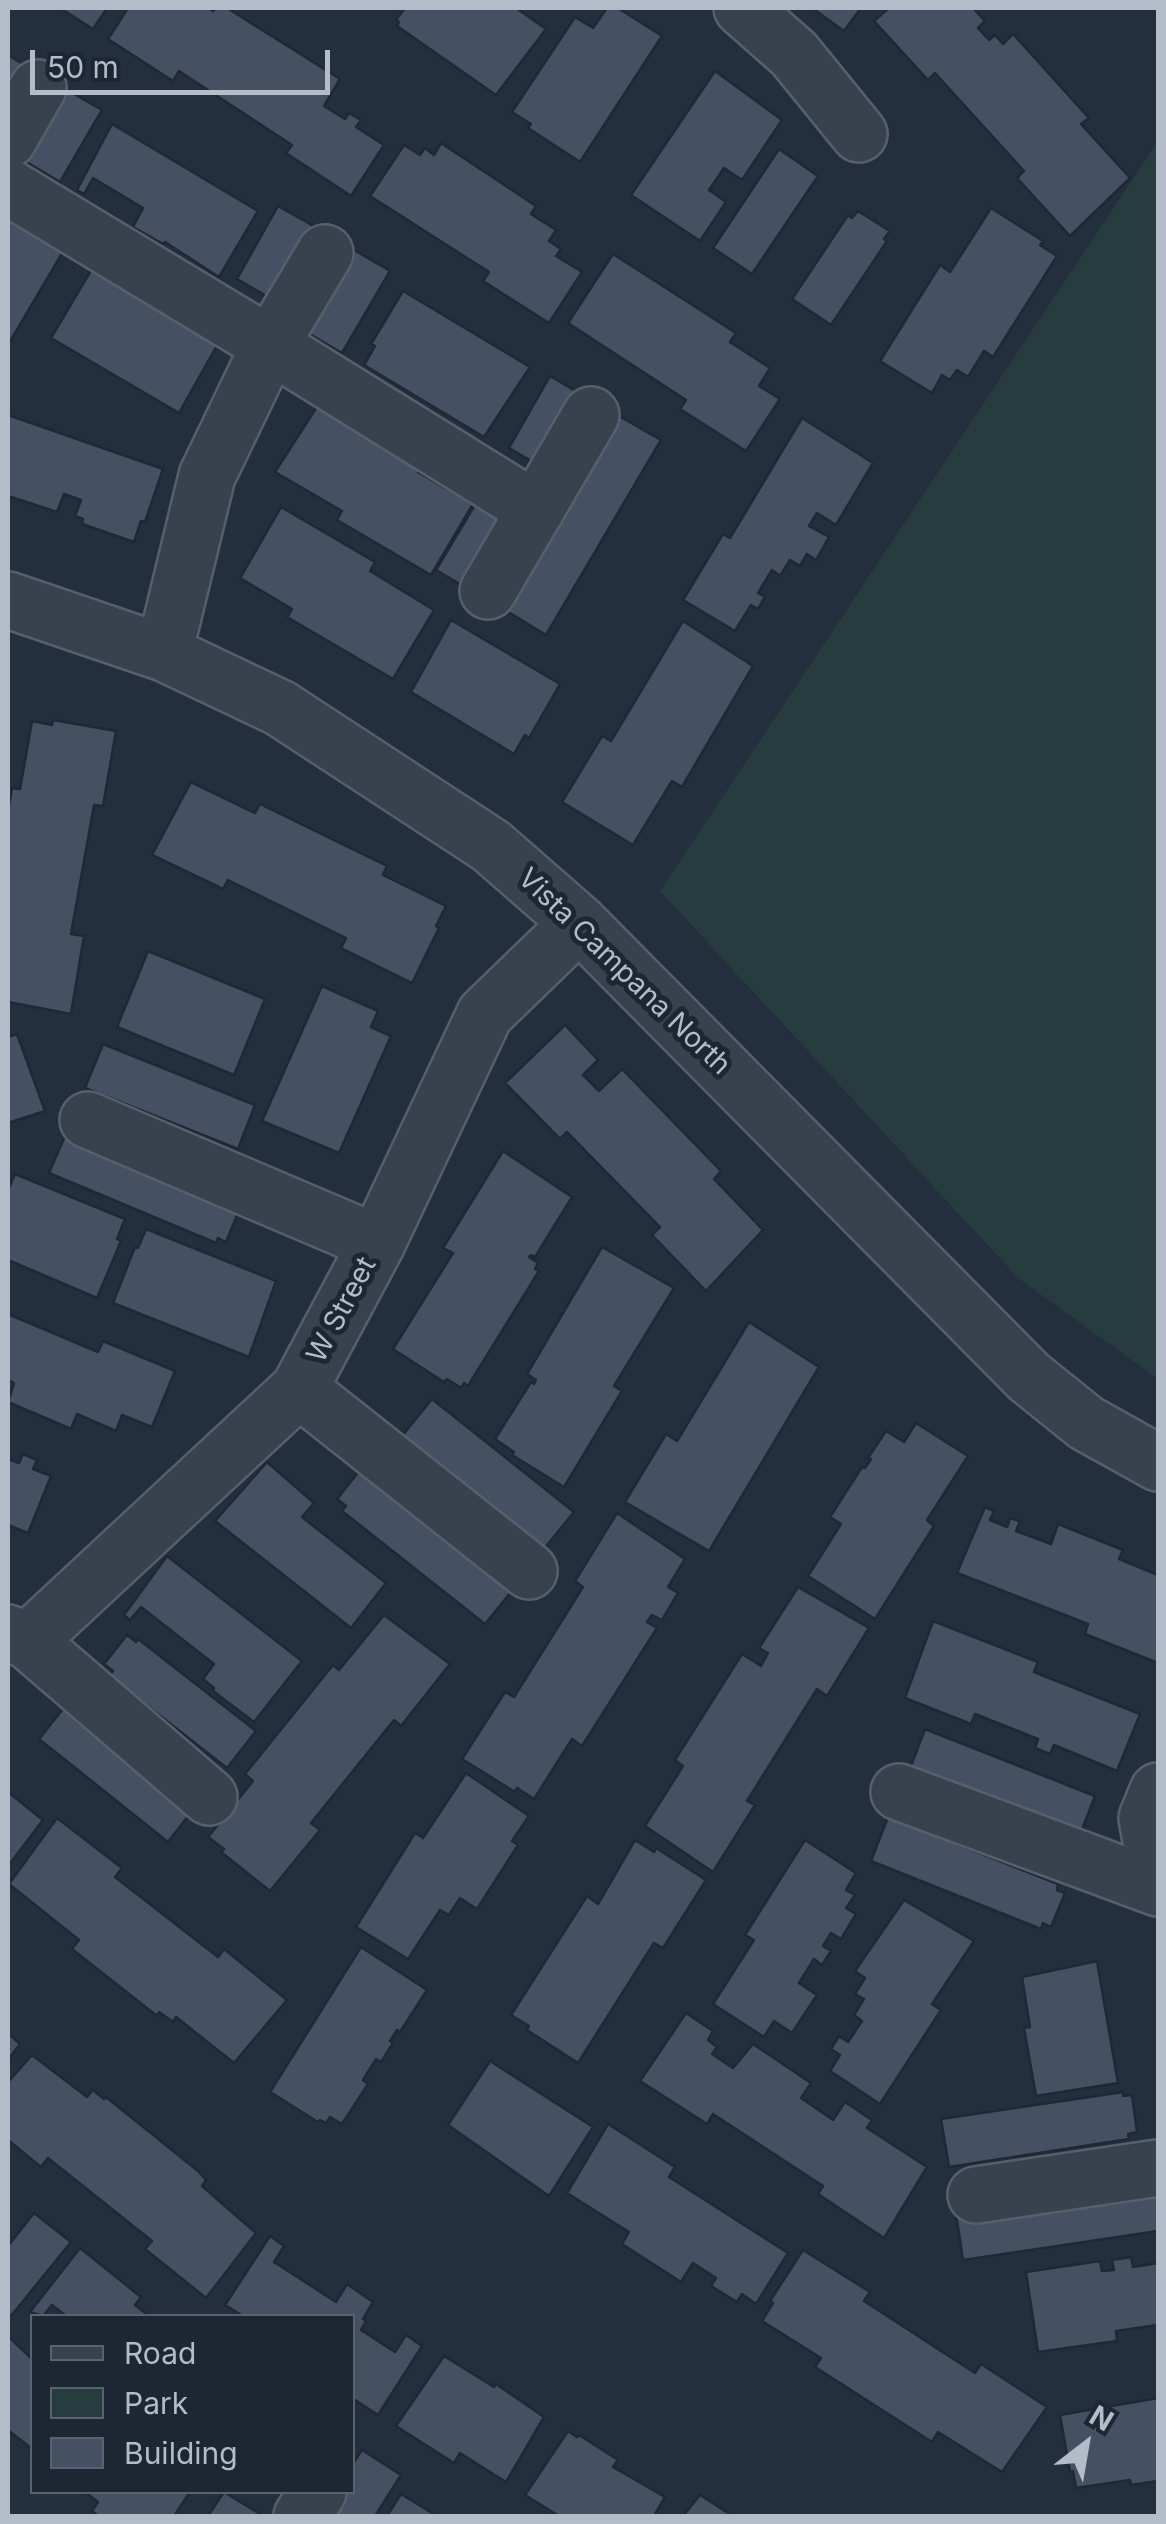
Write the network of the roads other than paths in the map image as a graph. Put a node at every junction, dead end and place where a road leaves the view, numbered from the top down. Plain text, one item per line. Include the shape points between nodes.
1 (742, 8) edge
2 (38, 88) dead end
3 (859, 134) dead end
4 (8, 140) edge
5 (8, 187) edge
6 (325, 252) dead end
7 (270, 345) junction
8 (591, 416) dead end
9 (536, 510) junction
10 (488, 591) dead end
11 (8, 600) edge
12 (164, 653) junction
13 (579, 923) junction
14 (88, 1120) dead end
15 (377, 1243) junction
16 (299, 1389) junction
17 (1158, 1463) edge
18 (529, 1571) dead end
19 (18, 1637) edge
20 (1158, 1791) edge
21 (899, 1792) dead end
22 (209, 1797) dead end
23 (1158, 1880) edge
24 (1158, 1888) edge
25 (1158, 2168) edge
26 (976, 2195) dead end
27 (317, 2494) edge
28 (302, 2516) edge

1 - 3 street via 794,54
2 - 4 street
5 - 7 street
6 - 7 street
7 - 9 street
7 - 12 street via 207,476
8 - 9 street
9 - 10 street
11 - 12 street, Vista Campana North
12 - 13 street, Vista Campana North via 280,708 491,846
13 - 15 street, W Street via 485,1014
13 - 17 street, Vista Campana North via 1029,1376 1086,1423
14 - 15 street
15 - 16 street, W Street
16 - 18 street
16 - 19 street, W Street
19 - 22 street
20 - 23 street via 1147,1818
21 - 24 street
25 - 26 street
27 - 28 street

